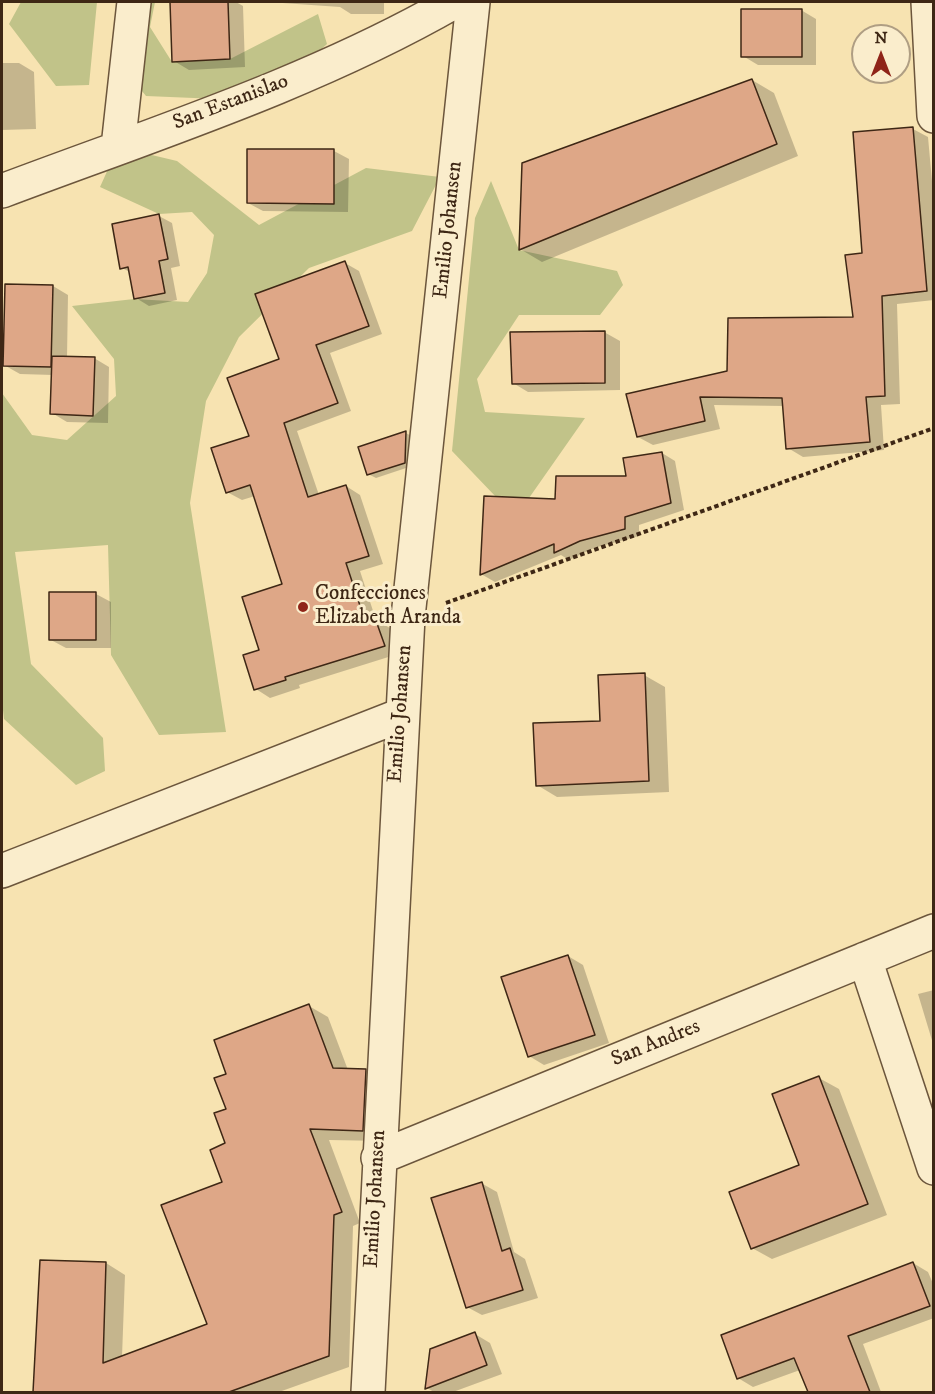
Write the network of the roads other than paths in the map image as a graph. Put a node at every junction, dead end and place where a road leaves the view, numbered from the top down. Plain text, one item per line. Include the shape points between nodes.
1 (134, 2) edge
2 (454, 2) edge
3 (473, 2) edge
4 (928, 2) edge
5 (933, 116) edge
6 (118, 147) junction
7 (2, 191) edge
8 (400, 716) junction
9 (2, 871) edge
10 (933, 931) edge
11 (865, 958) junction
12 (378, 1158) junction
13 (933, 1168) edge
14 (366, 1392) edge

1 - 6 street
2 - 6 street, San Estanislao via 398,34 320,69
3 - 8 street, Emilio Johansen
4 - 5 street
6 - 7 street, San Estanislao
8 - 9 street
8 - 12 street, Emilio Johansen
10 - 11 street, San Andres
11 - 12 street, San Andres
11 - 13 street
12 - 14 street, Emilio Johansen

